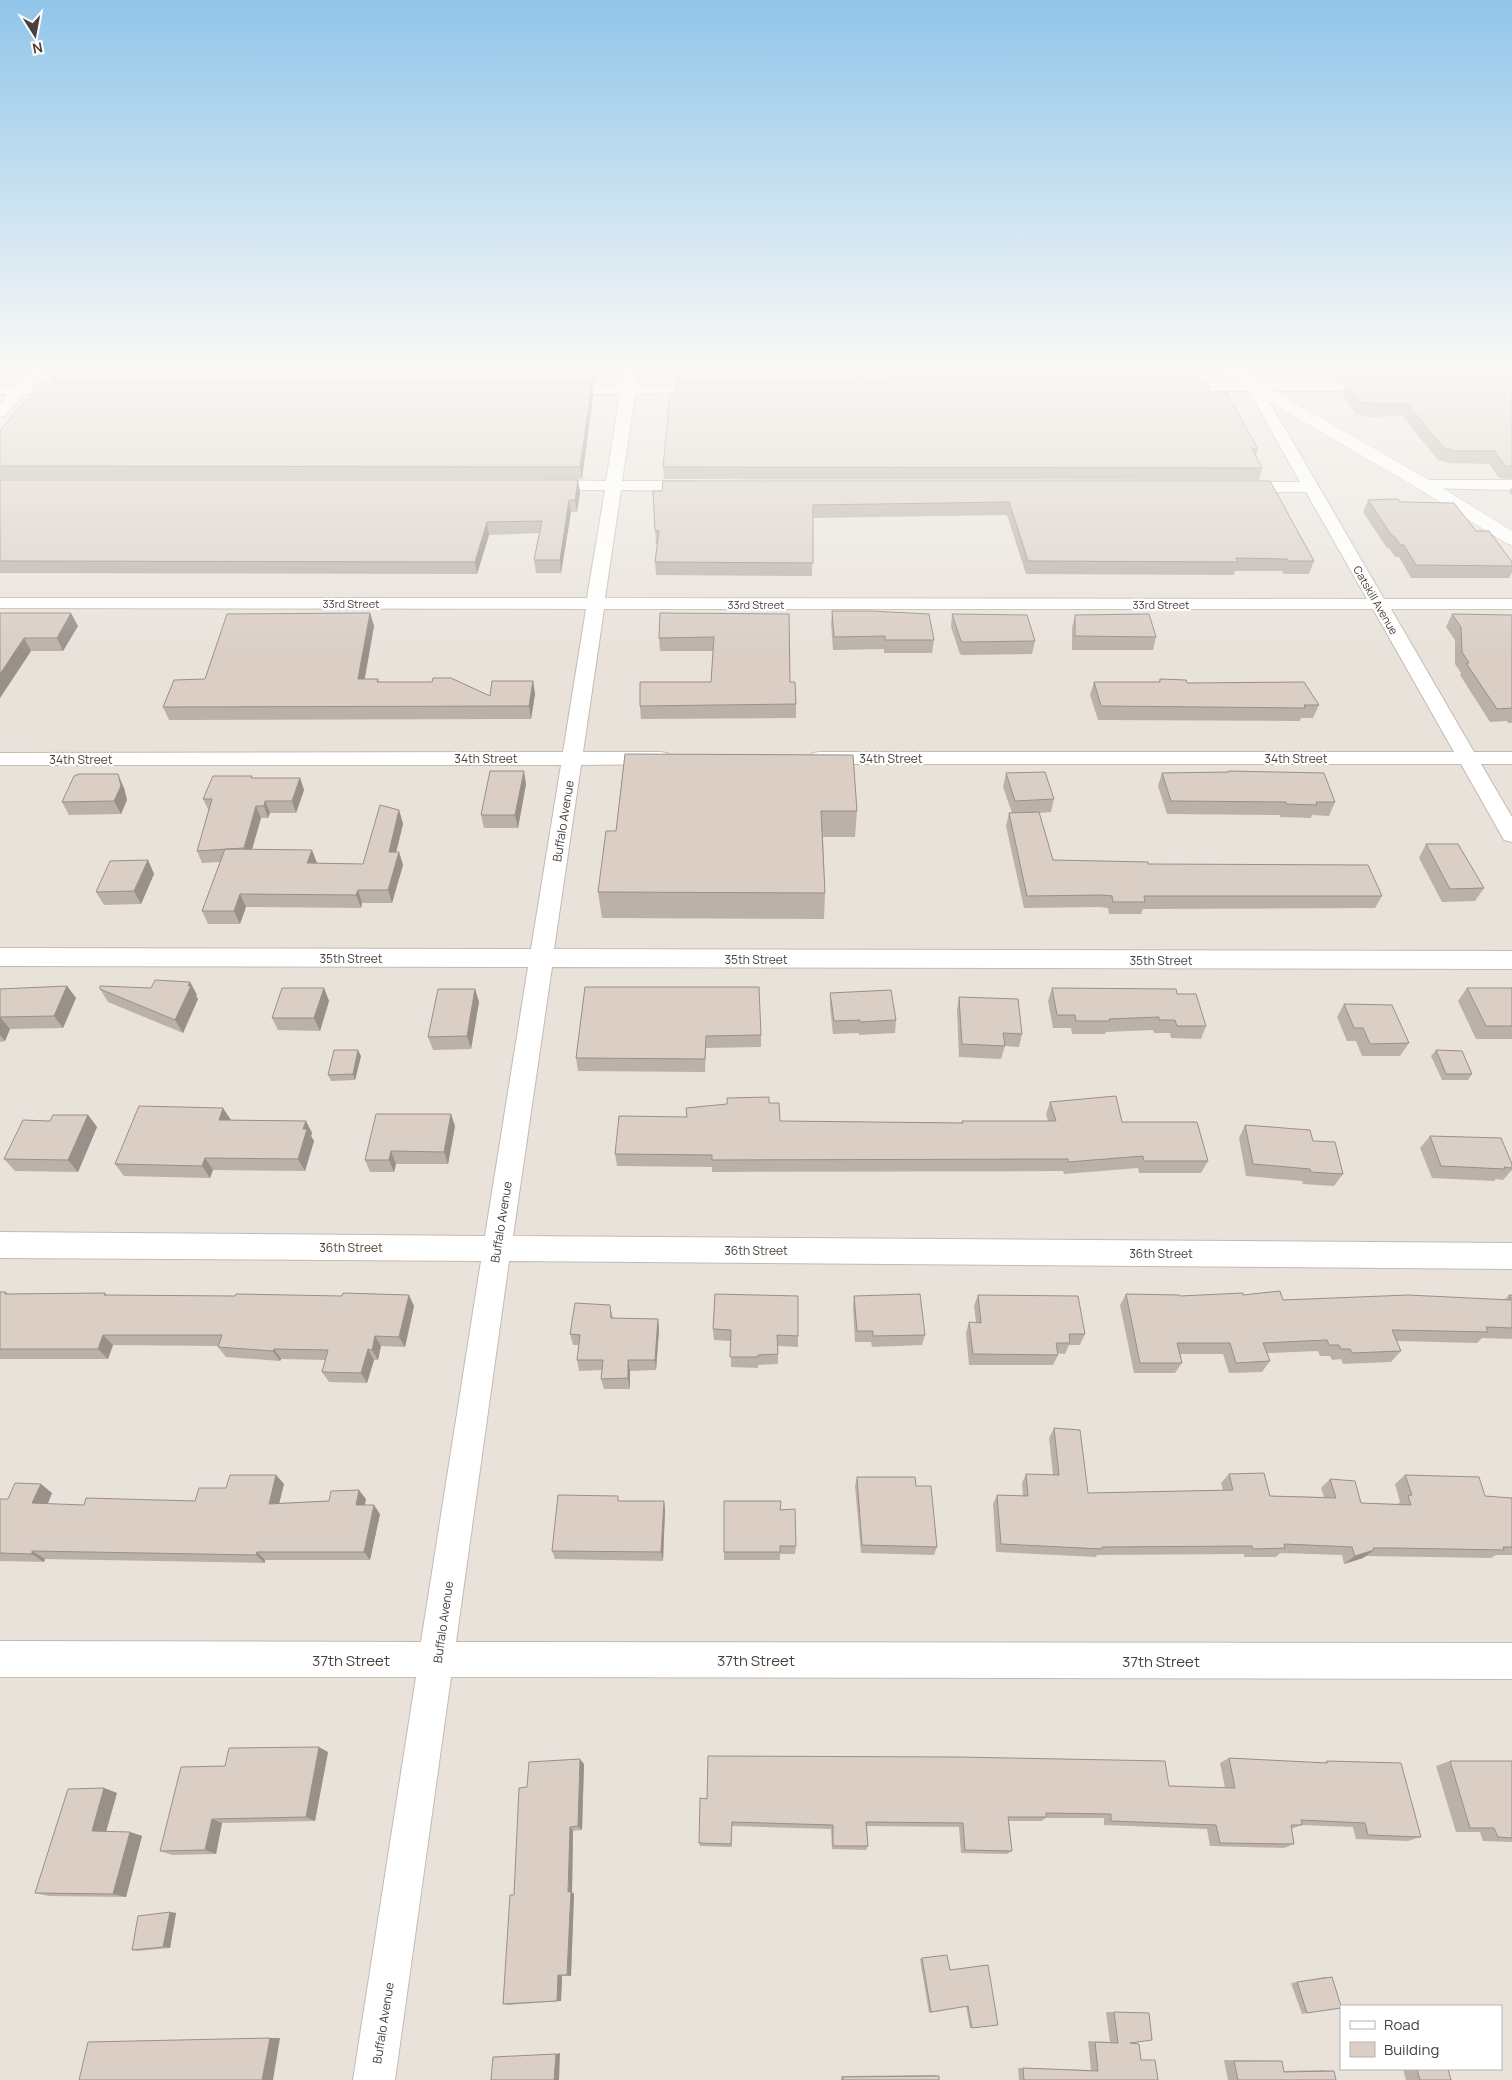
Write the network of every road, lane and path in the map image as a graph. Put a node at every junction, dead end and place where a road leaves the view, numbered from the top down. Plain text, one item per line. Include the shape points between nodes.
1 (618, 461) edge
2 (1296, 461) edge
3 (1384, 461) edge
4 (525, 485) edge
5 (1425, 485) junction
6 (1512, 485) edge
7 (615, 486) junction
8 (714, 486) edge
9 (1224, 487) edge
10 (1310, 487) junction
11 (1512, 539) edge
12 (0, 603) edge
13 (596, 604) junction
14 (1378, 604) junction
15 (1512, 604) edge
16 (573, 758) junction
17 (682, 758) edge
18 (802, 758) edge
19 (1467, 758) junction
20 (1512, 758) edge
21 (0, 759) edge
22 (1512, 835) edge
23 (0, 958) edge
24 (541, 958) junction
25 (1512, 960) edge
26 (0, 1245) edge
27 (497, 1248) junction
28 (1512, 1256) edge
29 (0, 1659) edge
30 (437, 1660) junction
31 (1512, 1661) edge
32 (374, 2080) edge

1 - 7 street, Buffalo Avenue
2 - 10 street, Catskill Avenue
3 - 5 street
4 - 7 street
5 - 6 street
5 - 11 street
7 - 8 street
7 - 13 street, Buffalo Avenue
9 - 10 street
10 - 14 street, Catskill Avenue
12 - 13 street, 33rd Street
13 - 14 street, 33rd Street
13 - 16 street, Buffalo Avenue
14 - 15 street, 33rd Street
14 - 19 street, Catskill Avenue
16 - 17 street, 34th Street
16 - 21 street, 34th Street
16 - 24 street, Buffalo Avenue
18 - 19 street, 34th Street
19 - 20 street, 34th Street
19 - 22 street, Catskill Avenue
23 - 24 street, 35th Street
24 - 25 street, 35th Street
24 - 27 street, Buffalo Avenue
26 - 27 street, 36th Street
27 - 28 street, 36th Street
27 - 30 street, Buffalo Avenue
29 - 30 street, 37th Street
30 - 31 street, 37th Street
30 - 32 street, Buffalo Avenue

